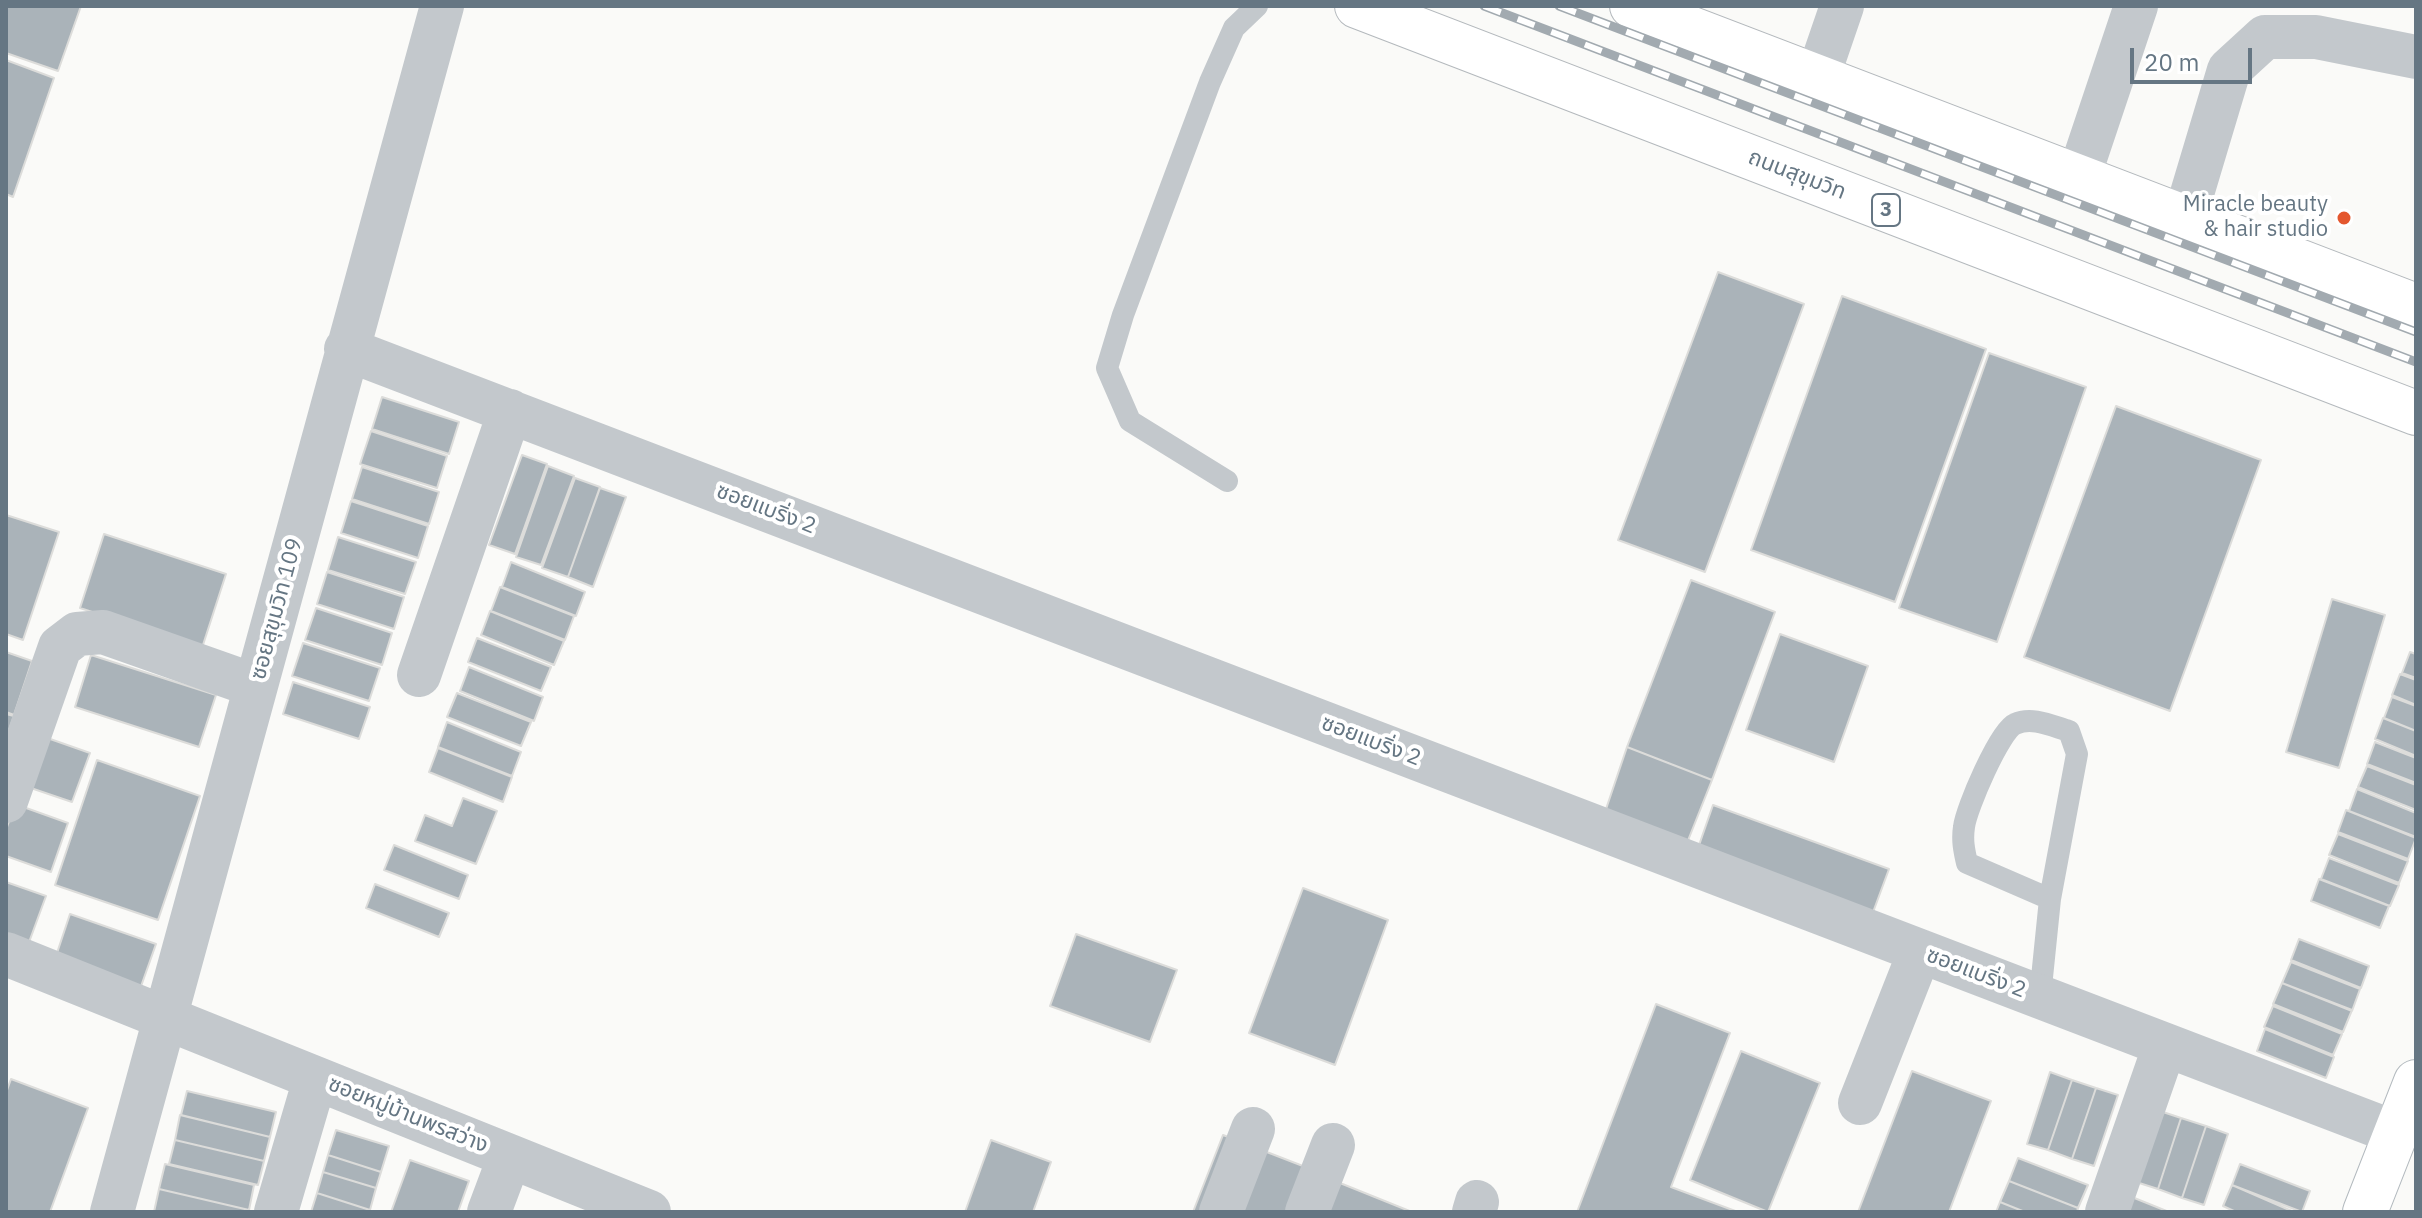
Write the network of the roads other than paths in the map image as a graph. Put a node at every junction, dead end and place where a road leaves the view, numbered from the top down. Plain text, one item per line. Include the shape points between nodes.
1 (442, 6) edge
2 (1257, 6) edge
3 (1357, 6) edge
4 (1632, 6) edge
5 (1842, 6) edge
6 (2136, 6) edge
7 (2416, 57) edge
8 (1817, 79) junction
9 (2079, 176) junction
10 (2185, 217) junction
11 (2416, 306) edge
12 (346, 349) junction
13 (510, 411) junction
14 (2416, 413) edge
15 (1227, 481) dead end
16 (419, 675) dead end
17 (256, 686) junction
18 (6, 801) edge
19 (2050, 899) junction
20 (1920, 951) junction
21 (6, 954) edge
22 (2040, 997) junction
23 (167, 1020) junction
24 (2165, 1045) junction
25 (315, 1079) junction
26 (2416, 1082) edge
27 (1860, 1103) dead end
28 (1253, 1129) dead end
29 (2396, 1133) junction
30 (1333, 1145) dead end
31 (510, 1156) junction
32 (112, 1212) edge
33 (276, 1212) edge
34 (489, 1212) edge
35 (649, 1212) edge
36 (1221, 1212) edge
37 (1307, 1212) edge
38 (2107, 1212) edge
39 (2365, 1212) edge

1 - 12 street, ซอยสุขุมวิท 109
2 - 15 lane via 1234,28 1210,82 1107,368 1130,421
3 - 14 main road, ถนนสุขุมวิท / 3
4 - 8 main road
5 - 8 street
6 - 9 street
7 - 10 street via 2316,37 2265,37 2229,70
8 - 9 main road
9 - 10 main road
10 - 11 main road
12 - 13 street, ซอยแบริ่ง 2
12 - 17 street, ซอยสุขุมวิท 109
13 - 16 street
13 - 20 street, ซอยแบริ่ง 2
17 - 18 street via 103,632 77,634 60,647
17 - 23 street, ซอยสุขุมวิท 109
19 - 19 lane via 1967,863 1962,845 1964,824 2000,738 2013,724 2029,719 2069,731 2077,754
19 - 22 lane
20 - 22 street, ซอยแบริ่ง 2
20 - 27 street
21 - 23 street, ซอยหมู่บ้านพรสว่าง
22 - 24 street, ซอยแบริ่ง 2
23 - 25 street, ซอยหมู่บ้านพรสว่าง
23 - 32 street, ซอยสุขุมวิท 109
24 - 29 street, ซอยแบริ่ง 2
24 - 38 street
25 - 31 street, ซอยหมู่บ้านพรสว่าง
25 - 33 street
26 - 29 main road
28 - 36 street
29 - 39 main road
30 - 37 street
31 - 34 street
31 - 35 street, ซอยหมู่บ้านพรสว่าง

